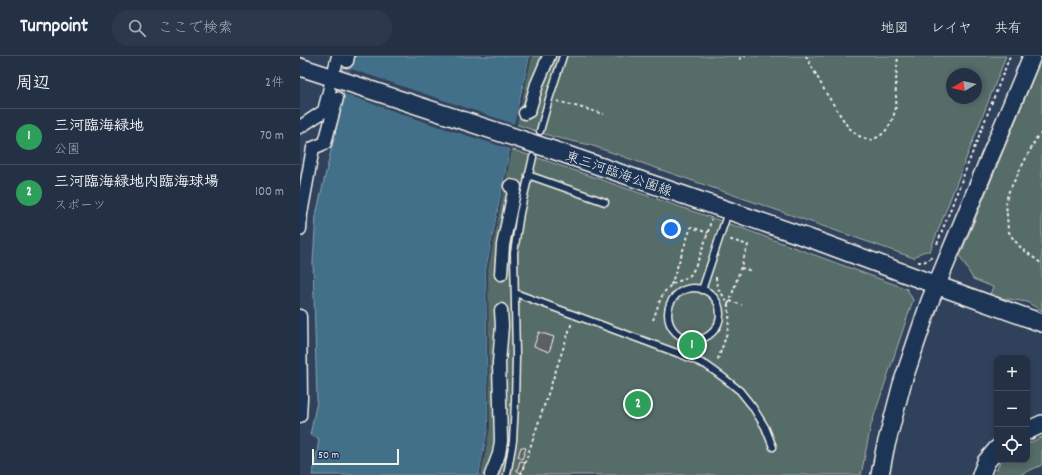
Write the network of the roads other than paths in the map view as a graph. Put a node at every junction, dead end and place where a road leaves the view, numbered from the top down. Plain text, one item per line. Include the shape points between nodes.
1 (549, 56) edge
2 (563, 56) edge
3 (1032, 56) edge
4 (344, 58) edge
5 (300, 67) edge
6 (335, 79) junction
7 (337, 98) tunnel mouth
8 (525, 113) dead end
9 (300, 127) edge
10 (540, 131) dead end
11 (533, 157) dead end
12 (528, 175) junction
13 (510, 186) dead end
14 (605, 202) dead end
15 (728, 210) junction
16 (300, 229) edge
17 (501, 274) dead end
18 (936, 285) junction
19 (702, 290) junction
20 (515, 293) junction
21 (501, 310) dead end
22 (300, 316) edge
23 (1042, 323) edge
24 (300, 416) edge
25 (1042, 424) edge
26 (1030, 430) edge
27 (773, 447) dead end
28 (994, 453) edge
29 (491, 475) edge
30 (507, 475) edge
31 (880, 475) edge
32 (981, 475) edge

1 - 8 street via 529,111
2 - 10 lane
3 - 18 main road
4 - 6 street
5 - 6 main road, 東三河臨海公園線
6 - 9 street via 324,112
6 - 15 main road, 東三河臨海公園線, bridge
7 - 16 street via 325,143 314,148
11 - 12 lane
12 - 14 lane
12 - 20 lane via 514,253
13 - 17 street via 515,187 503,245
15 - 18 main road, 東三河臨海公園線
15 - 19 lane
18 - 23 main road, 東三河臨海公園線
18 - 31 main road via 902,384
19 - 19 lane via 717,303 718,323 713,332 698,340 679,336 669,322 669,308 680,292
20 - 27 lane via 706,365 740,391 765,427
20 - 30 lane via 515,402 513,441
21 - 29 street via 501,441
22 - 24 street
25 - 26 main road
28 - 32 main road via 986,462

